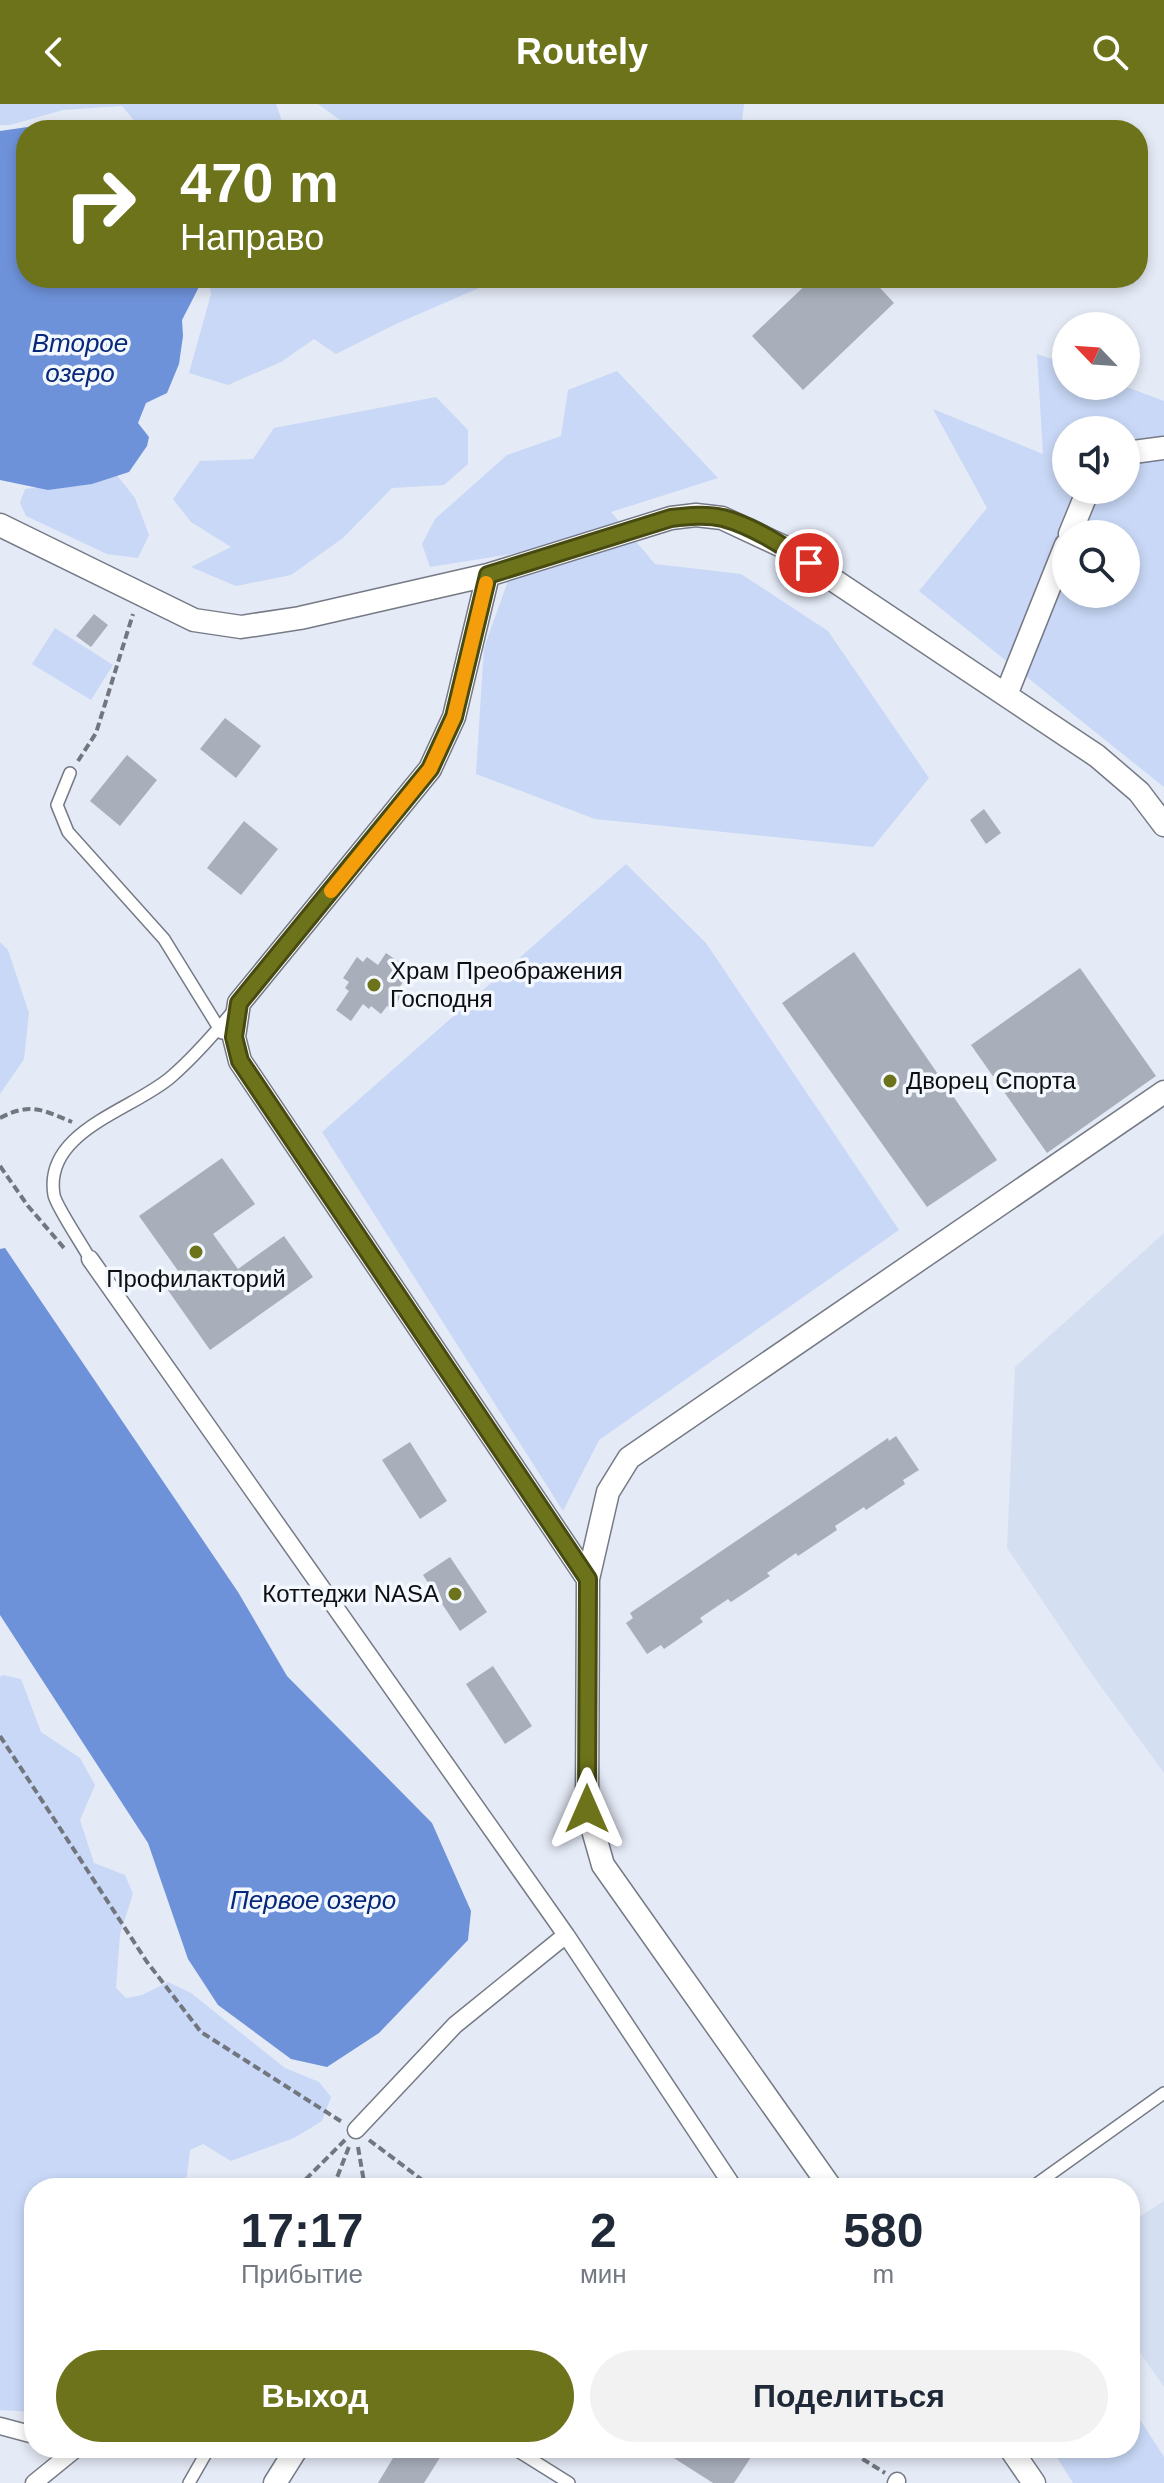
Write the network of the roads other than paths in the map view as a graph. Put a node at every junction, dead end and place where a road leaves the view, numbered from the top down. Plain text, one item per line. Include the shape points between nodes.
1 (1164, 448) edge
2 (1140, 451) edge
3 (0, 525) edge
4 (488, 575) junction
5 (1052, 580) edge
6 (1006, 695) junction
7 (70, 773) road end
8 (1164, 825) edge
9 (239, 1003) junction
10 (219, 1028) junction
11 (240, 1061) junction
12 (1164, 1092) edge
13 (90, 1259) joint
14 (588, 1579) junction
15 (566, 1935) junction
16 (1164, 2093) edge
17 (356, 2130) road end
18 (727, 2178) edge
19 (824, 2178) edge
20 (1045, 2178) edge
21 (0, 2426) edge
22 (24, 2432) edge
23 (65, 2458) edge
24 (203, 2458) edge
25 (291, 2458) edge
26 (530, 2458) edge
27 (1017, 2458) edge
28 (551, 2471) junction
29 (34, 2483) edge
30 (189, 2483) edge
31 (275, 2483) edge
32 (543, 2483) edge
33 (569, 2483) edge
34 (1034, 2483) edge

1 - 2 street
3 - 4 street via 194,620 241,627
4 - 6 street via 671,518 722,518 784,547
4 - 9 street via 454,717 430,769
5 - 6 street
6 - 8 street via 1097,756 1139,792
7 - 10 lane via 57,805 68,832 164,939
9 - 10 lane
9 - 11 street via 234,1037
10 - 11 lane
10 - 13 lane via 169,1079 70,1141 56,1165 54,1196
11 - 14 street
12 - 14 street via 629,1458 608,1492
13 - 15 street
14 - 19 street via 587,1809 603,1865
15 - 17 street via 455,2025
15 - 18 street
16 - 20 lane
21 - 22 street
23 - 29 street
24 - 30 lane
25 - 31 street
26 - 28 lane
27 - 34 street
28 - 32 lane
28 - 33 lane

